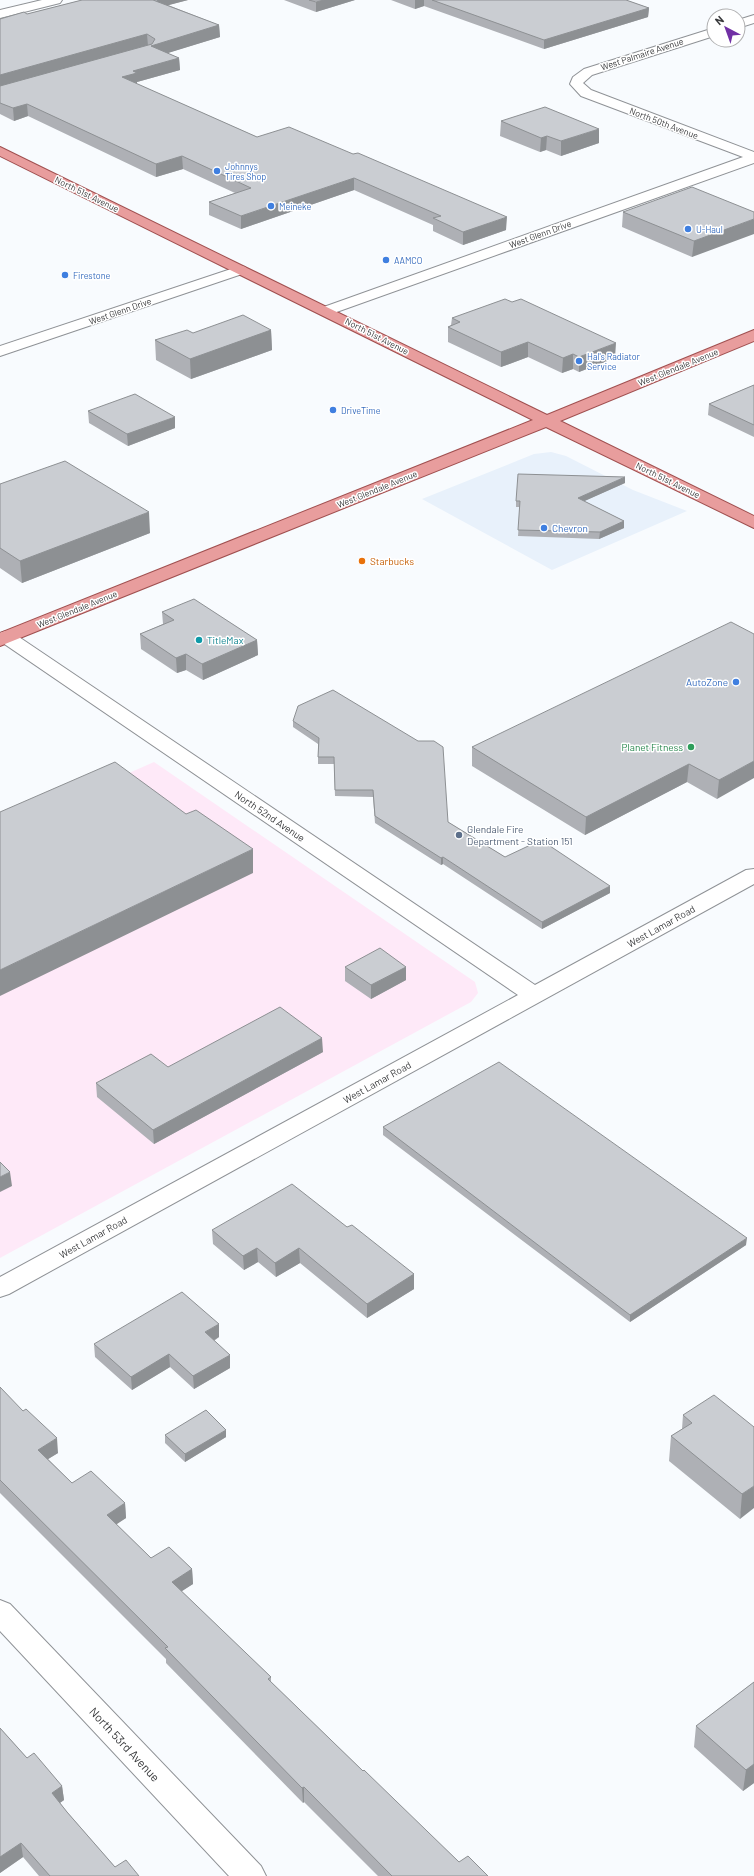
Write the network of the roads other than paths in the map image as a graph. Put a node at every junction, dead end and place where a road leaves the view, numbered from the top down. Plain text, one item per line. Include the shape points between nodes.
1 (56, 0) edge
2 (0, 14) edge
3 (706, 35) edge
4 (576, 84) joint
5 (0, 151) edge
6 (754, 157) edge
7 (240, 270) junction
8 (326, 311) junction
9 (754, 336) edge
10 (0, 351) edge
11 (547, 421) junction
12 (754, 523) edge
13 (3, 638) edge
14 (754, 875) edge
15 (534, 995) junction
16 (0, 1288) edge
17 (0, 1612) edge
18 (250, 1876) edge

1 - 2 street
3 - 4 street, West Palmaire Avenue via 588,72
4 - 6 street, North 50th Avenue via 586,93
5 - 7 main road, North 51st Avenue
6 - 8 street, West Glenn Drive
7 - 8 main road, North 51st Avenue
7 - 10 street, West Glenn Drive
8 - 11 main road, North 51st Avenue
9 - 11 main road, West Glendale Avenue
11 - 12 main road, North 51st Avenue
11 - 13 main road, West Glendale Avenue
13 - 15 street, North 52nd Avenue
14 - 15 street, West Lamar Road
15 - 16 street, West Lamar Road
17 - 18 street, North 53rd Avenue

